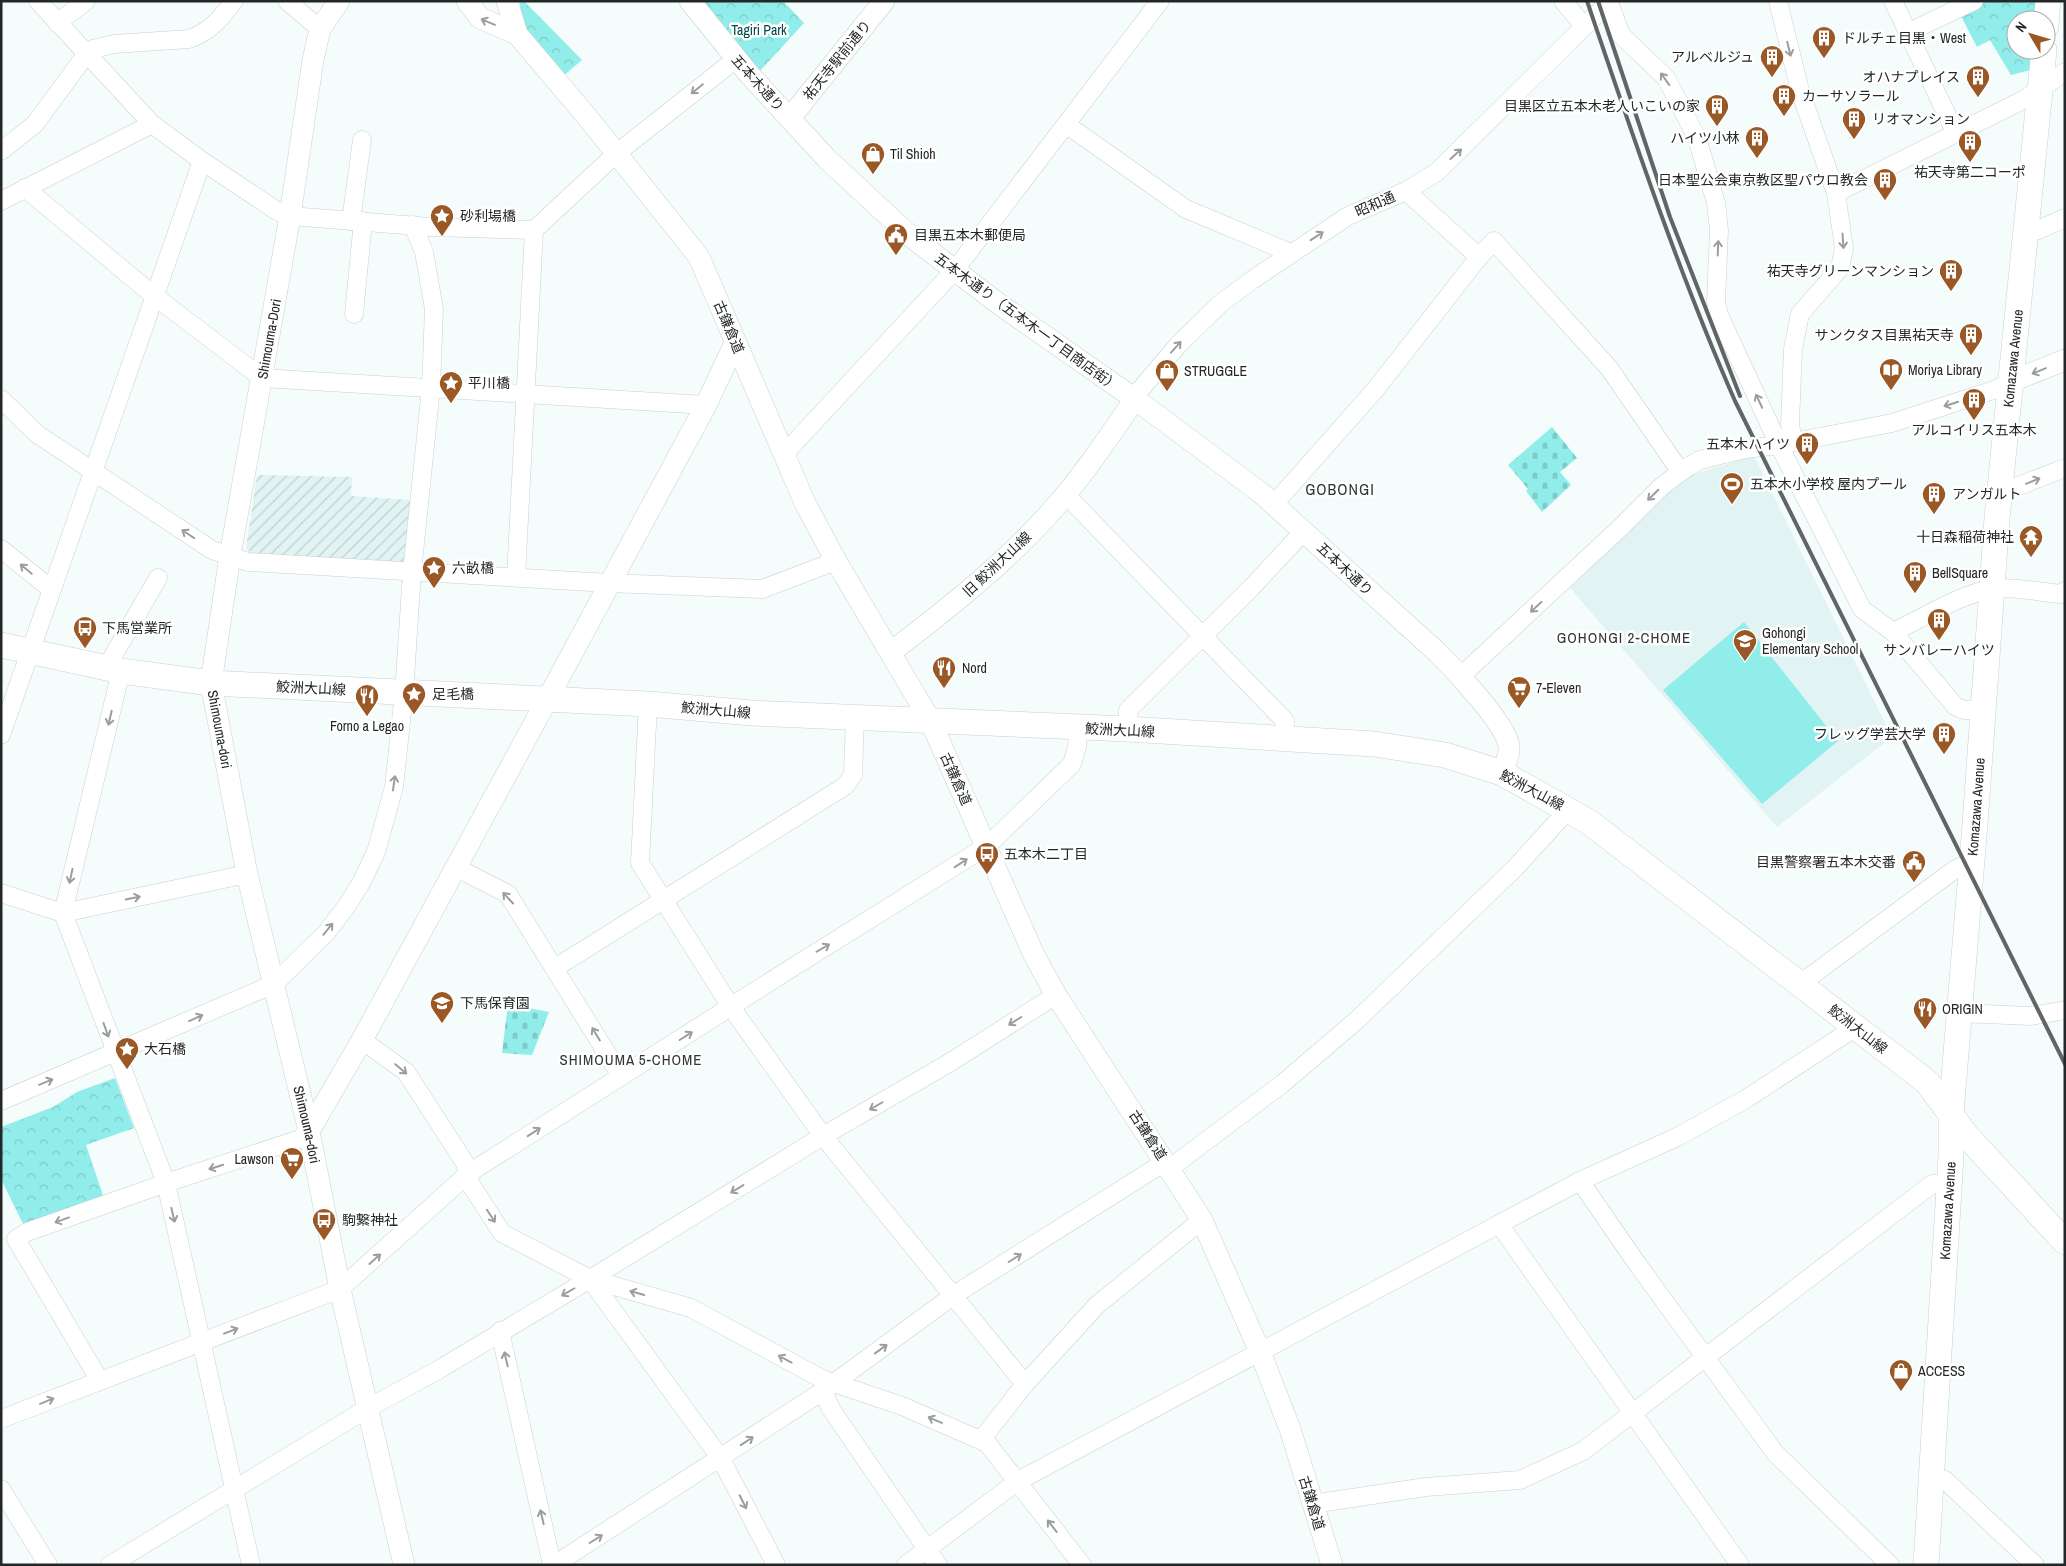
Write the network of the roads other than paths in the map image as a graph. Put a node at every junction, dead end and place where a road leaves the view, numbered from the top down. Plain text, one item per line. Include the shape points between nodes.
1 (38, 1) edge
2 (86, 1) edge
3 (234, 1) edge
4 (287, 1) edge
5 (339, 1) edge
6 (467, 1) edge
7 (507, 1) edge
8 (690, 1) edge
9 (884, 1) edge
10 (1160, 1) edge
11 (1562, 1) edge
12 (1778, 1) edge
13 (1893, 1) edge
14 (1974, 1) edge
15 (1609, 2) edge
16 (57, 23) junction
17 (1584, 26) junction
18 (320, 28) junction
19 (1907, 33) junction
20 (516, 34) junction
21 (87, 54) junction
22 (736, 59) junction
23 (2043, 60) edge
24 (2065, 72) edge
25 (2040, 89) junction
26 (790, 118) junction
27 (152, 124) junction
28 (1067, 125) junction
29 (1955, 132) junction
30 (362, 140) dead end
31 (1, 151) edge
32 (617, 153) junction
33 (202, 161) junction
34 (24, 188) junction
35 (1406, 191) junction
36 (1836, 193) junction
37 (1, 201) edge
38 (290, 216) junction
39 (2065, 218) edge
40 (357, 221) junction
41 (413, 225) junction
42 (534, 230) junction
43 (2026, 232) junction
44 (1292, 253) junction
45 (1480, 257) junction
46 (954, 271) junction
47 (153, 295) junction
48 (354, 314) dead end
49 (736, 343) junction
50 (2065, 360) edge
51 (262, 378) junction
52 (2012, 381) junction
53 (430, 388) junction
54 (526, 394) junction
55 (1, 399) edge
56 (1135, 399) junction
57 (706, 405) junction
58 (1786, 444) junction
59 (784, 454) junction
60 (2065, 468) edge
61 (92, 470) junction
62 (1680, 471) junction
63 (2000, 490) junction
64 (1066, 495) junction
65 (1274, 504) junction
66 (1304, 531) junction
67 (1, 549) edge
68 (230, 556) junction
69 (836, 561) junction
70 (412, 572) junction
71 (516, 577) junction
72 (158, 578) dead end
73 (609, 584) junction
74 (51, 588) junction
75 (1991, 589) junction
76 (2063, 595) edge
77 (1893, 632) junction
78 (1202, 636) junction
79 (1, 644) edge
80 (30, 651) junction
81 (891, 652) junction
82 (114, 669) junction
83 (1461, 676) junction
84 (211, 683) junction
85 (404, 693) junction
86 (547, 700) junction
87 (648, 704) junction
88 (1983, 710) junction
89 (855, 718) junction
90 (930, 720) junction
91 (1078, 727) junction
92 (1128, 729) junction
93 (1, 735) edge
94 (1284, 740) junction
95 (1502, 773) junction
96 (1568, 810) junction
97 (987, 846) junction
98 (455, 866) junction
99 (1970, 868) junction
100 (246, 874) junction
101 (1, 893) edge
102 (663, 898) junction
103 (63, 913) junction
104 (555, 968) junction
105 (274, 984) junction
106 (1800, 984) junction
107 (1056, 995) junction
108 (732, 1007) junction
109 (2065, 1010) edge
110 (1960, 1013) junction
111 (1856, 1027) junction
112 (362, 1040) junction
113 (115, 1054) junction
114 (621, 1076) junction
115 (1, 1101) edge
116 (1950, 1113) junction
117 (310, 1131) junction
118 (824, 1136) junction
119 (1168, 1165) junction
120 (469, 1174) junction
121 (1580, 1180) junction
122 (166, 1183) junction
123 (1948, 1184) junction
124 (1202, 1220) junction
125 (1499, 1224) junction
126 (2065, 1242) edge
127 (590, 1279) junction
128 (340, 1289) junction
129 (954, 1296) junction
130 (500, 1331) junction
131 (202, 1342) junction
132 (1260, 1352) junction
133 (1705, 1357) junction
134 (100, 1380) junction
135 (1025, 1384) junction
136 (828, 1388) junction
137 (368, 1408) junction
138 (1633, 1414) junction
139 (1, 1419) edge
140 (981, 1440) junction
141 (721, 1459) junction
142 (1932, 1478) junction
143 (1018, 1481) junction
144 (1, 1488) edge
145 (235, 1490) junction
146 (1312, 1504) junction
147 (927, 1549) junction
148 (48, 1565) edge
149 (110, 1565) edge
150 (251, 1565) edge
151 (404, 1565) edge
152 (553, 1565) edge
153 (776, 1565) edge
154 (906, 1565) edge
155 (938, 1565) edge
156 (1082, 1565) edge
157 (1332, 1565) edge
158 (1740, 1565) edge
159 (1890, 1565) edge
160 (1926, 1565) edge
161 (2035, 1565) edge

1 - 16 street
2 - 16 street
3 - 21 street via 214,26 200,36 99,46
4 - 18 street
5 - 18 street, Shimouma-Dori
20 -> 6 street, 古鎌倉道 via 480,18
7 - 20 street, 古鎌倉道
8 - 22 street, 五本木通り
9 - 26 street, 祐天寺駅前通り
10 - 28 street
11 - 17 street
12 -> 36 street via 1800,90
13 - 19 street
14 - 19 street
15 - 17 street, 昭和通
58 -> 15 street via 1719,315 1716,302 1719,230 1716,203 1697,138 1666,78 1621,35
16 - 21 street
35 -> 17 street, 昭和通 via 1436,172 1463,147
18 - 38 street, Shimouma-Dori
19 - 29 street
20 - 32 street, 古鎌倉道
21 - 27 street
21 - 31 street via 35,124
22 - 26 street, 五本木通り
22 -> 32 street
23 - 25 main road, Komazawa Avenue
24 - 25 street
25 - 29 street
25 - 43 main road, Komazawa Avenue
26 - 46 street, 五本木通り（五本木一丁目商店街） via 876,206
27 - 33 street
27 - 34 street
28 - 44 street via 1186,209
28 - 46 street
29 - 36 street
30 - 40 street
32 - 42 street
32 - 49 street, 古鎌倉道 via 699,257
33 - 38 street
33 - 47 street
34 - 37 street
34 - 47 street
44 -> 35 street, 昭和通 via 1348,216
35 - 45 street
36 -> 58 street via 1844,248 1840,268 1800,314 1793,349 1790,424
38 - 40 street
38 - 51 street, Shimouma-Dori
39 - 43 street
40 - 41 street
40 - 48 street
41 - 42 street
41 - 53 street via 424,252 434,309
42 - 54 street
43 - 52 main road, Komazawa Avenue
56 -> 44 street, 昭和通 via 1178,345 1220,304
45 - 62 street via 1494,241 1609,368
45 - 65 street via 1375,390
46 - 56 street, 五本木通り（五本木一丁目商店街）
46 - 59 street
47 - 51 street
47 - 61 street
49 - 57 street
49 - 59 street, 古鎌倉道
50 -> 52 street
51 - 53 street
51 - 68 street, Shimouma-Dori
52 -> 58 street via 1998,389 1892,424
52 - 63 main road, Komazawa Avenue
53 - 54 street
53 - 70 street
54 - 57 street
54 - 71 street
55 - 61 street via 37,434
56 - 64 street, 旧 鮫洲大山線
56 - 65 street, 五本木通り
57 - 73 street
58 - 62 street via 1744,449 1700,460
58 - 77 street via 1862,609
59 - 69 street, 古鎌倉道 via 805,503
63 -> 60 street
68 -> 61 street via 212,550
61 - 74 street
62 -> 83 street
63 - 75 main road, Komazawa Avenue
64 - 78 street
64 - 81 street, 旧 鮫洲大山線 via 998,564 944,612
65 - 66 street, 五本木通り
66 - 78 street
66 - 83 street, 五本木通り
74 -> 67 street
68 - 70 street via 248,562
68 - 84 street, Shimouma-Dori
69 - 73 street via 762,589
69 - 81 street, 古鎌倉道
70 - 71 street
70 - 85 street
71 - 73 street
72 - 82 street
73 - 86 street
74 - 80 street
75 - 76 street
75 - 77 street via 1969,595
75 - 88 main road, Komazawa Avenue
77 - 88 street via 1955,706 1964,710
78 - 92 street via 1128,710
78 - 94 street via 1285,721
79 - 80 main road, 鮫洲大山線
80 - 82 main road, 鮫洲大山線
80 - 93 street
81 - 90 street
82 - 84 main road, 鮫洲大山線
82 -> 103 street
83 - 95 street, 五本木通り via 1504,732 1509,748
84 - 85 main road, 鮫洲大山線
84 - 100 street, Shimouma-dori
85 - 86 main road, 鮫洲大山線
105 -> 85 street via 341,913 376,852 394,787
86 - 87 main road, 鮫洲大山線
86 - 98 street
87 - 89 main road, 鮫洲大山線
87 - 102 street via 640,863
88 - 99 main road, Komazawa Avenue
89 - 90 main road, 鮫洲大山線
89 - 102 street via 853,775 845,786
90 - 91 main road, 鮫洲大山線
90 - 97 street, 古鎌倉道
91 - 92 main road, 鮫洲大山線
91 - 97 street via 1072,764
92 - 94 main road, 鮫洲大山線
94 - 95 main road, 鮫洲大山線 via 1374,744 1444,755
95 - 96 main road, 鮫洲大山線
96 - 106 main road, 鮫洲大山線 via 1589,822
96 - 119 street via 1515,868 1357,1020 1282,1084
97 - 107 street, 古鎌倉道 via 1034,956
108 -> 97 street
104 -> 98 street via 508,894
98 - 112 street
99 - 106 street via 1954,870
99 - 110 main road, Komazawa Avenue
103 -> 100 street
100 - 105 street, Shimouma-dori
101 - 103 street
102 - 104 street
102 - 108 street
103 -> 113 street
114 -> 104 street
113 -> 105 street
105 - 117 street, Shimouma-dori
106 - 111 main road, 鮫洲大山線
107 -> 118 street
107 - 119 street, 古鎌倉道
114 -> 108 street
108 - 118 street
109 - 110 street via 2031,1016
110 - 116 main road, Komazawa Avenue
111 - 116 main road, 鮫洲大山線 via 1927,1082
111 - 121 street via 1746,1099 1677,1137
112 - 117 street
112 -> 120 street via 406,1072
115 -> 113 street
113 - 122 street
120 -> 114 street
116 - 123 main road, Komazawa Avenue
116 - 126 main road, 鮫洲大山線
117 -> 122 street via 300,1139
117 - 128 street, Shimouma-dori
118 -> 127 street
118 - 129 street
119 - 124 street, 古鎌倉道
129 -> 119 street
120 -> 127 street via 471,1185 502,1233
128 -> 120 street
121 - 125 street
121 - 133 street
122 -> 131 street
122 -> 134 street via 27,1232 16,1239
123 - 133 street via 1932,1184
123 - 142 main road, Komazawa Avenue
124 - 132 street, 古鎌倉道
124 - 135 street via 1096,1305
125 - 132 street
125 - 138 street
127 -> 130 street
136 -> 127 street via 690,1308
127 - 141 street
131 -> 128 street
128 - 137 street, Shimouma-dori
129 - 135 street
136 -> 129 street
130 - 137 street
152 -> 130 street
131 - 134 street
131 - 145 street
132 - 143 street
132 - 146 street, 古鎌倉道 via 1290,1429
133 - 138 street
133 - 159 street via 1775,1453
139 -> 134 street
135 - 140 street
140 -> 136 street via 902,1406
141 -> 136 street
136 - 147 street via 831,1409
137 - 145 street
137 - 151 street, Shimouma-dori
138 - 146 street via 1583,1451 1520,1480 1426,1487
138 - 158 street
140 - 143 street
152 -> 141 street
141 -> 153 street
142 - 160 main road, Komazawa Avenue
142 - 161 street via 1945,1480
143 - 147 street
156 -> 143 street
144 - 148 street
145 - 149 street
145 - 150 street
146 - 157 street, 古鎌倉道
147 - 154 street
147 - 155 street

